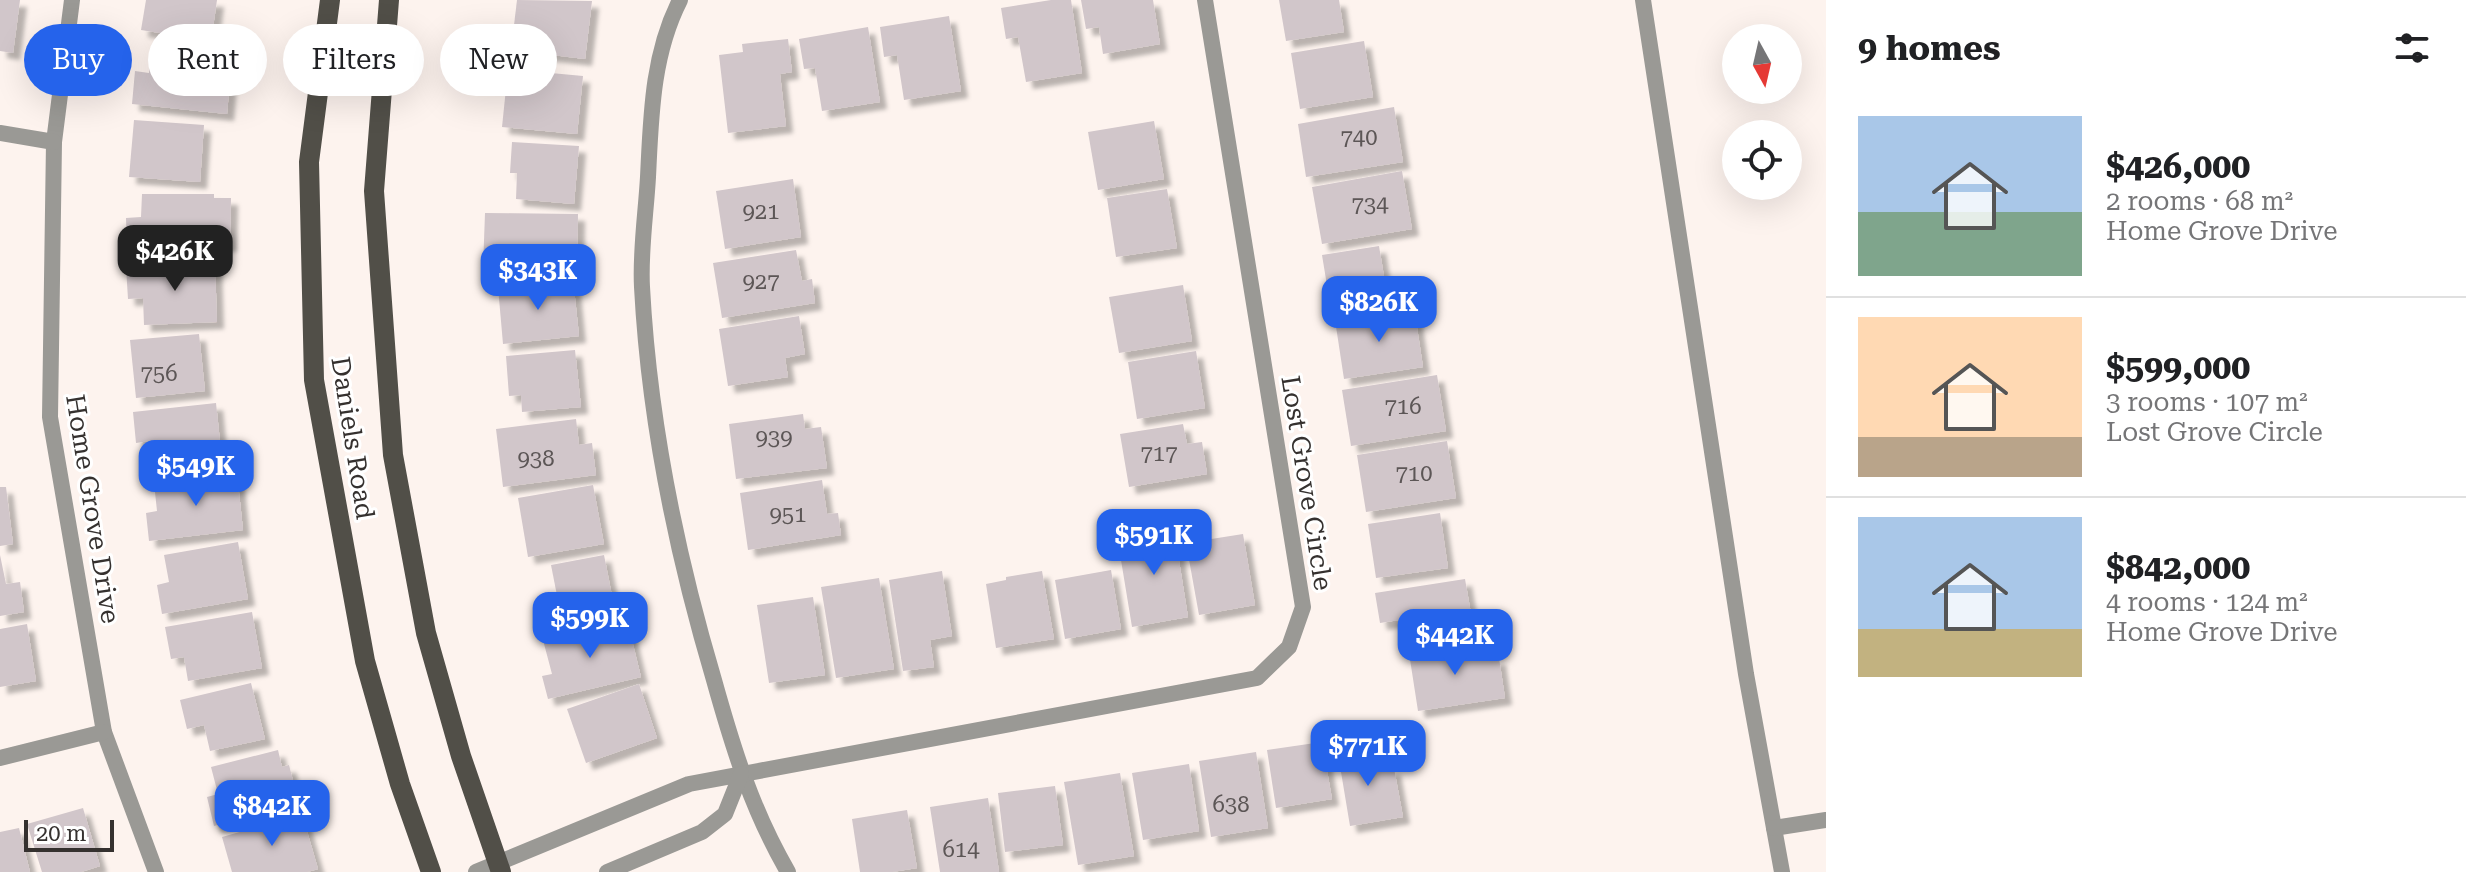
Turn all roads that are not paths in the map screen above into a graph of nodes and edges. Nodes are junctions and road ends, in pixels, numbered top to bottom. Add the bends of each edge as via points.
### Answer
1 (72, 0) edge
2 (330, 0) edge
3 (389, 0) edge
4 (680, 0) edge
5 (1205, 0) edge
6 (1643, 0) edge
7 (0, 133) edge
8 (54, 142) junction
9 (104, 732) junction
10 (0, 758) edge
11 (741, 774) junction
12 (1826, 820) edge
13 (1774, 828) junction
14 (500, 868) edge
15 (156, 872) edge
16 (431, 872) edge
17 (476, 872) edge
18 (607, 872) edge
19 (788, 872) edge
20 (1782, 872) edge

1 - 8 street, Home Grove Drive
2 - 16 main road, Daniels Road via 309,162 314,380 365,661
3 - 14 main road, Daniels Road via 374,191 393,455 426,633
4 - 11 street via 667,26 652,97 642,284 659,453 698,627
5 - 11 street, Lost Grove Circle via 1303,607 1289,647 1257,678
6 - 13 street
7 - 8 street
8 - 9 street, Home Grove Drive via 50,417
9 - 10 street
9 - 15 street, Home Grove Drive
11 - 14 street, Lost Grove Circle via 689,784
11 - 18 street via 725,814 702,832
11 - 19 street
12 - 13 street
13 - 20 street
14 - 17 street, Lost Grove Circle

